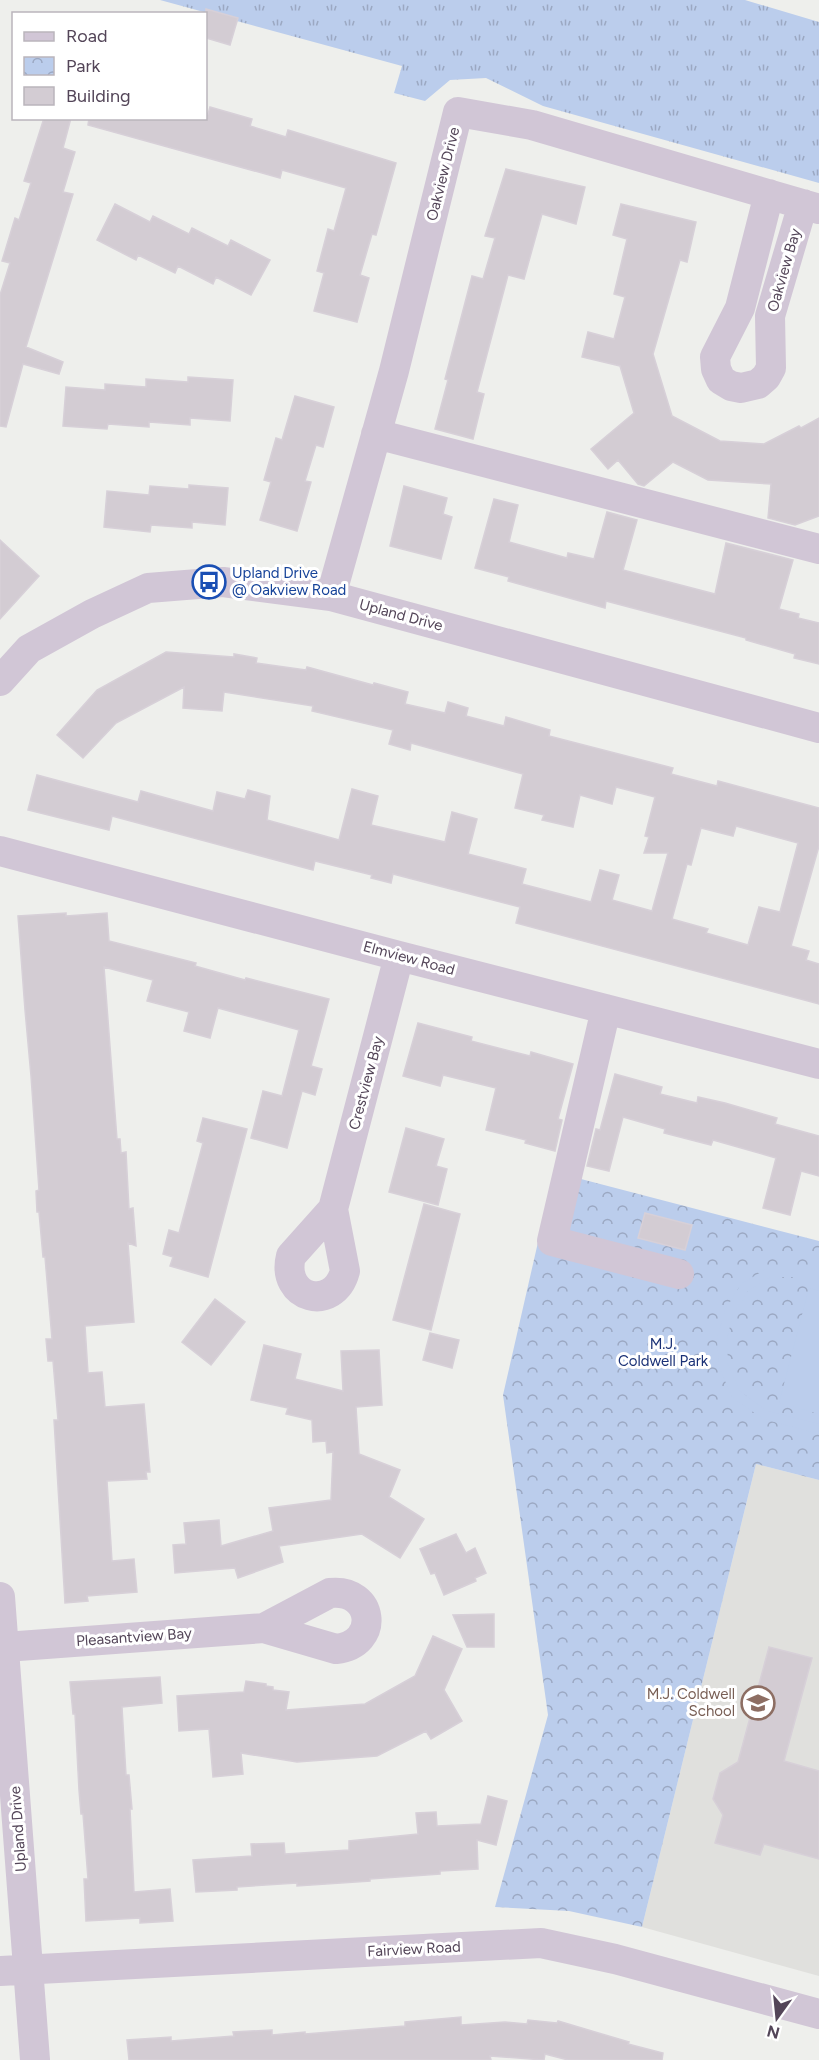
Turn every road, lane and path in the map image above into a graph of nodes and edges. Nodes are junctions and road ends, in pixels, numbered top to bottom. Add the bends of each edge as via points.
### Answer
1 (769, 194) junction
2 (811, 206) edge
3 (376, 434) junction
4 (819, 549) edge
5 (331, 596) junction
6 (0, 681) edge
7 (819, 728) edge
8 (0, 851) edge
9 (399, 956) junction
10 (606, 1009) junction
11 (819, 1064) edge
12 (333, 1209) dead end
13 (679, 1274) dead end
14 (0, 1598) edge
15 (264, 1628) dead end
16 (5, 1647) junction
17 (14, 1969) edge
18 (819, 2014) edge
19 (34, 2060) edge

1 - 2 street, Oakview Drive
1 - 2 street, Oakview Bay via 740,308 715,357 721,380 731,386 758,384 771,368 770,316
1 - 3 street, Oakview Drive via 532,125 458,112
3 - 4 street
3 - 5 street, Oakview Drive
5 - 6 street, Upland Drive via 223,582 148,588 29,649
5 - 7 street, Upland Drive
8 - 9 street, Elmview Road
9 - 10 street, Elmview Road
9 - 12 street, Crestview Bay
10 - 11 street, Elmview Road
10 - 13 street via 552,1241
14 - 16 street, Upland Drive
15 - 16 street, Pleasantview Bay
16 - 17 street, Upland Drive
17 - 18 street, Fairview Road via 541,1943
17 - 19 street, Upland Drive

